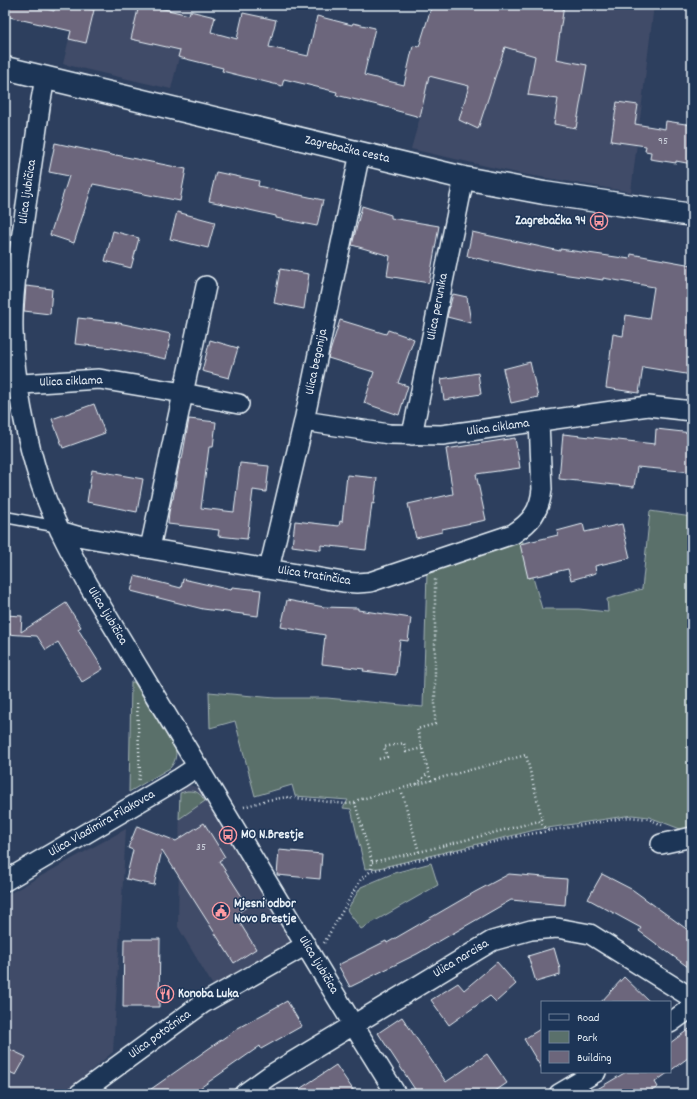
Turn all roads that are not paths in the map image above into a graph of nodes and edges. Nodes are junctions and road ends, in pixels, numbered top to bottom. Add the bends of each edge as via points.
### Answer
1 (5, 68) edge
2 (46, 78) junction
3 (360, 153) junction
4 (464, 178) junction
5 (692, 216) edge
6 (206, 286) dead end
7 (12, 384) edge
8 (183, 393) junction
9 (239, 404) dead end
10 (692, 411) edge
11 (304, 421) junction
12 (539, 422) junction
13 (412, 435) junction
14 (5, 517) edge
15 (60, 529) junction
16 (150, 548) junction
17 (269, 569) junction
18 (198, 766) junction
19 (692, 837) edge
20 (661, 844) dead end
21 (5, 880) edge
22 (308, 948) junction
23 (692, 998) edge
24 (692, 1007) edge
25 (671, 1022) edge
26 (354, 1026) junction
27 (594, 1073) edge
28 (79, 1094) edge
29 (244, 1094) edge
30 (396, 1094) edge
31 (559, 1094) edge

1 - 2 main road, Zagrebačka cesta
2 - 3 main road, Zagrebačka cesta
2 - 7 street, Ulica ljubičica via 14,293
3 - 4 main road, Zagrebačka cesta
3 - 11 street, Ulica begonija
4 - 5 main road, Zagrebačka cesta via 539,193
4 - 13 street, Ulica perunika
6 - 8 street
7 - 8 street, Ulica ciklama via 99,379
7 - 15 street, Ulica ljubičica via 41,485
8 - 9 street, Ulica ciklama
8 - 16 street
10 - 12 street, Ulica ciklama via 648,406
11 - 13 street, Ulica ciklama
11 - 17 street, Ulica begonija
12 - 13 street, Ulica ciklama via 442,435
12 - 17 street, Ulica tratinčica via 541,498 533,518 513,534 370,582 357,583
14 - 15 lane
15 - 16 street, Ulica tratinčica via 77,536
15 - 18 street, Ulica ljubičica via 111,623
16 - 17 street, Ulica tratinčica
18 - 21 street, Ulica Vladimira Filakovca
18 - 22 street, Ulica ljubičica
19 - 20 street
22 - 26 street, Ulica ljubičica
22 - 28 street, Ulica potočnica via 202,1004
23 - 26 street, Ulica narcisa via 590,934 557,928 531,930 492,941
24 - 25 street
26 - 29 street, Ulica narcisa via 269,1076
26 - 30 street, Ulica ljubičica
27 - 31 street

